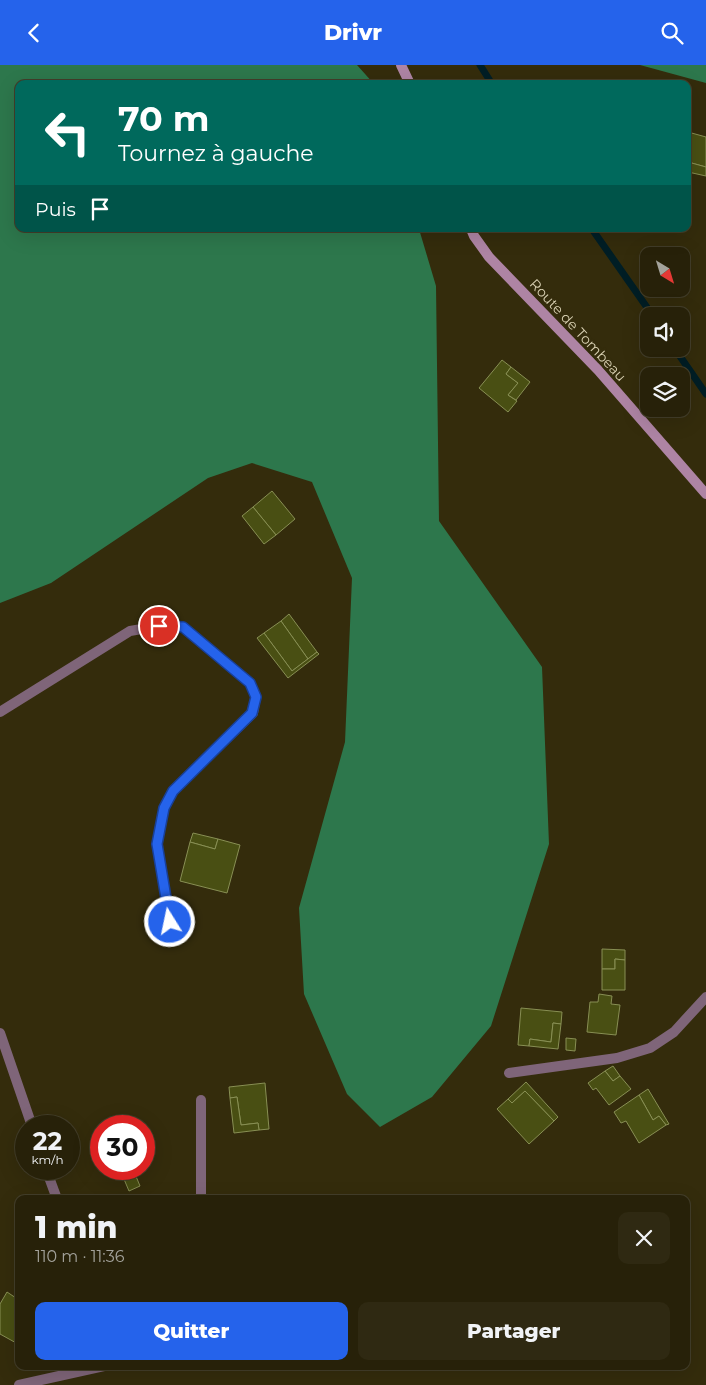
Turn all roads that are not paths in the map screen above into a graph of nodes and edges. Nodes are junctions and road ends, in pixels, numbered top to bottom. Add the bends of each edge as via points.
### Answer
1 (401, 65) edge
2 (408, 80) edge
3 (472, 232) edge
4 (706, 494) edge
5 (0, 712) edge
6 (170, 922) dead end
7 (706, 997) edge
8 (0, 1033) edge
9 (509, 1073) dead end
10 (201, 1100) dead end
11 (28, 1115) edge
12 (50, 1180) edge
13 (56, 1195) edge
14 (201, 1195) edge
15 (86, 1370) edge
16 (19, 1385) edge

1 - 2 main road
3 - 4 main road, Route de Tombeau via 489,257 598,370
5 - 6 street via 130,631 159,626 183,627 250,683 256,697 252,713 173,791 164,808 157,844
7 - 9 street via 674,1032 650,1048 616,1058
8 - 11 street
10 - 14 street
12 - 13 street
15 - 16 street

